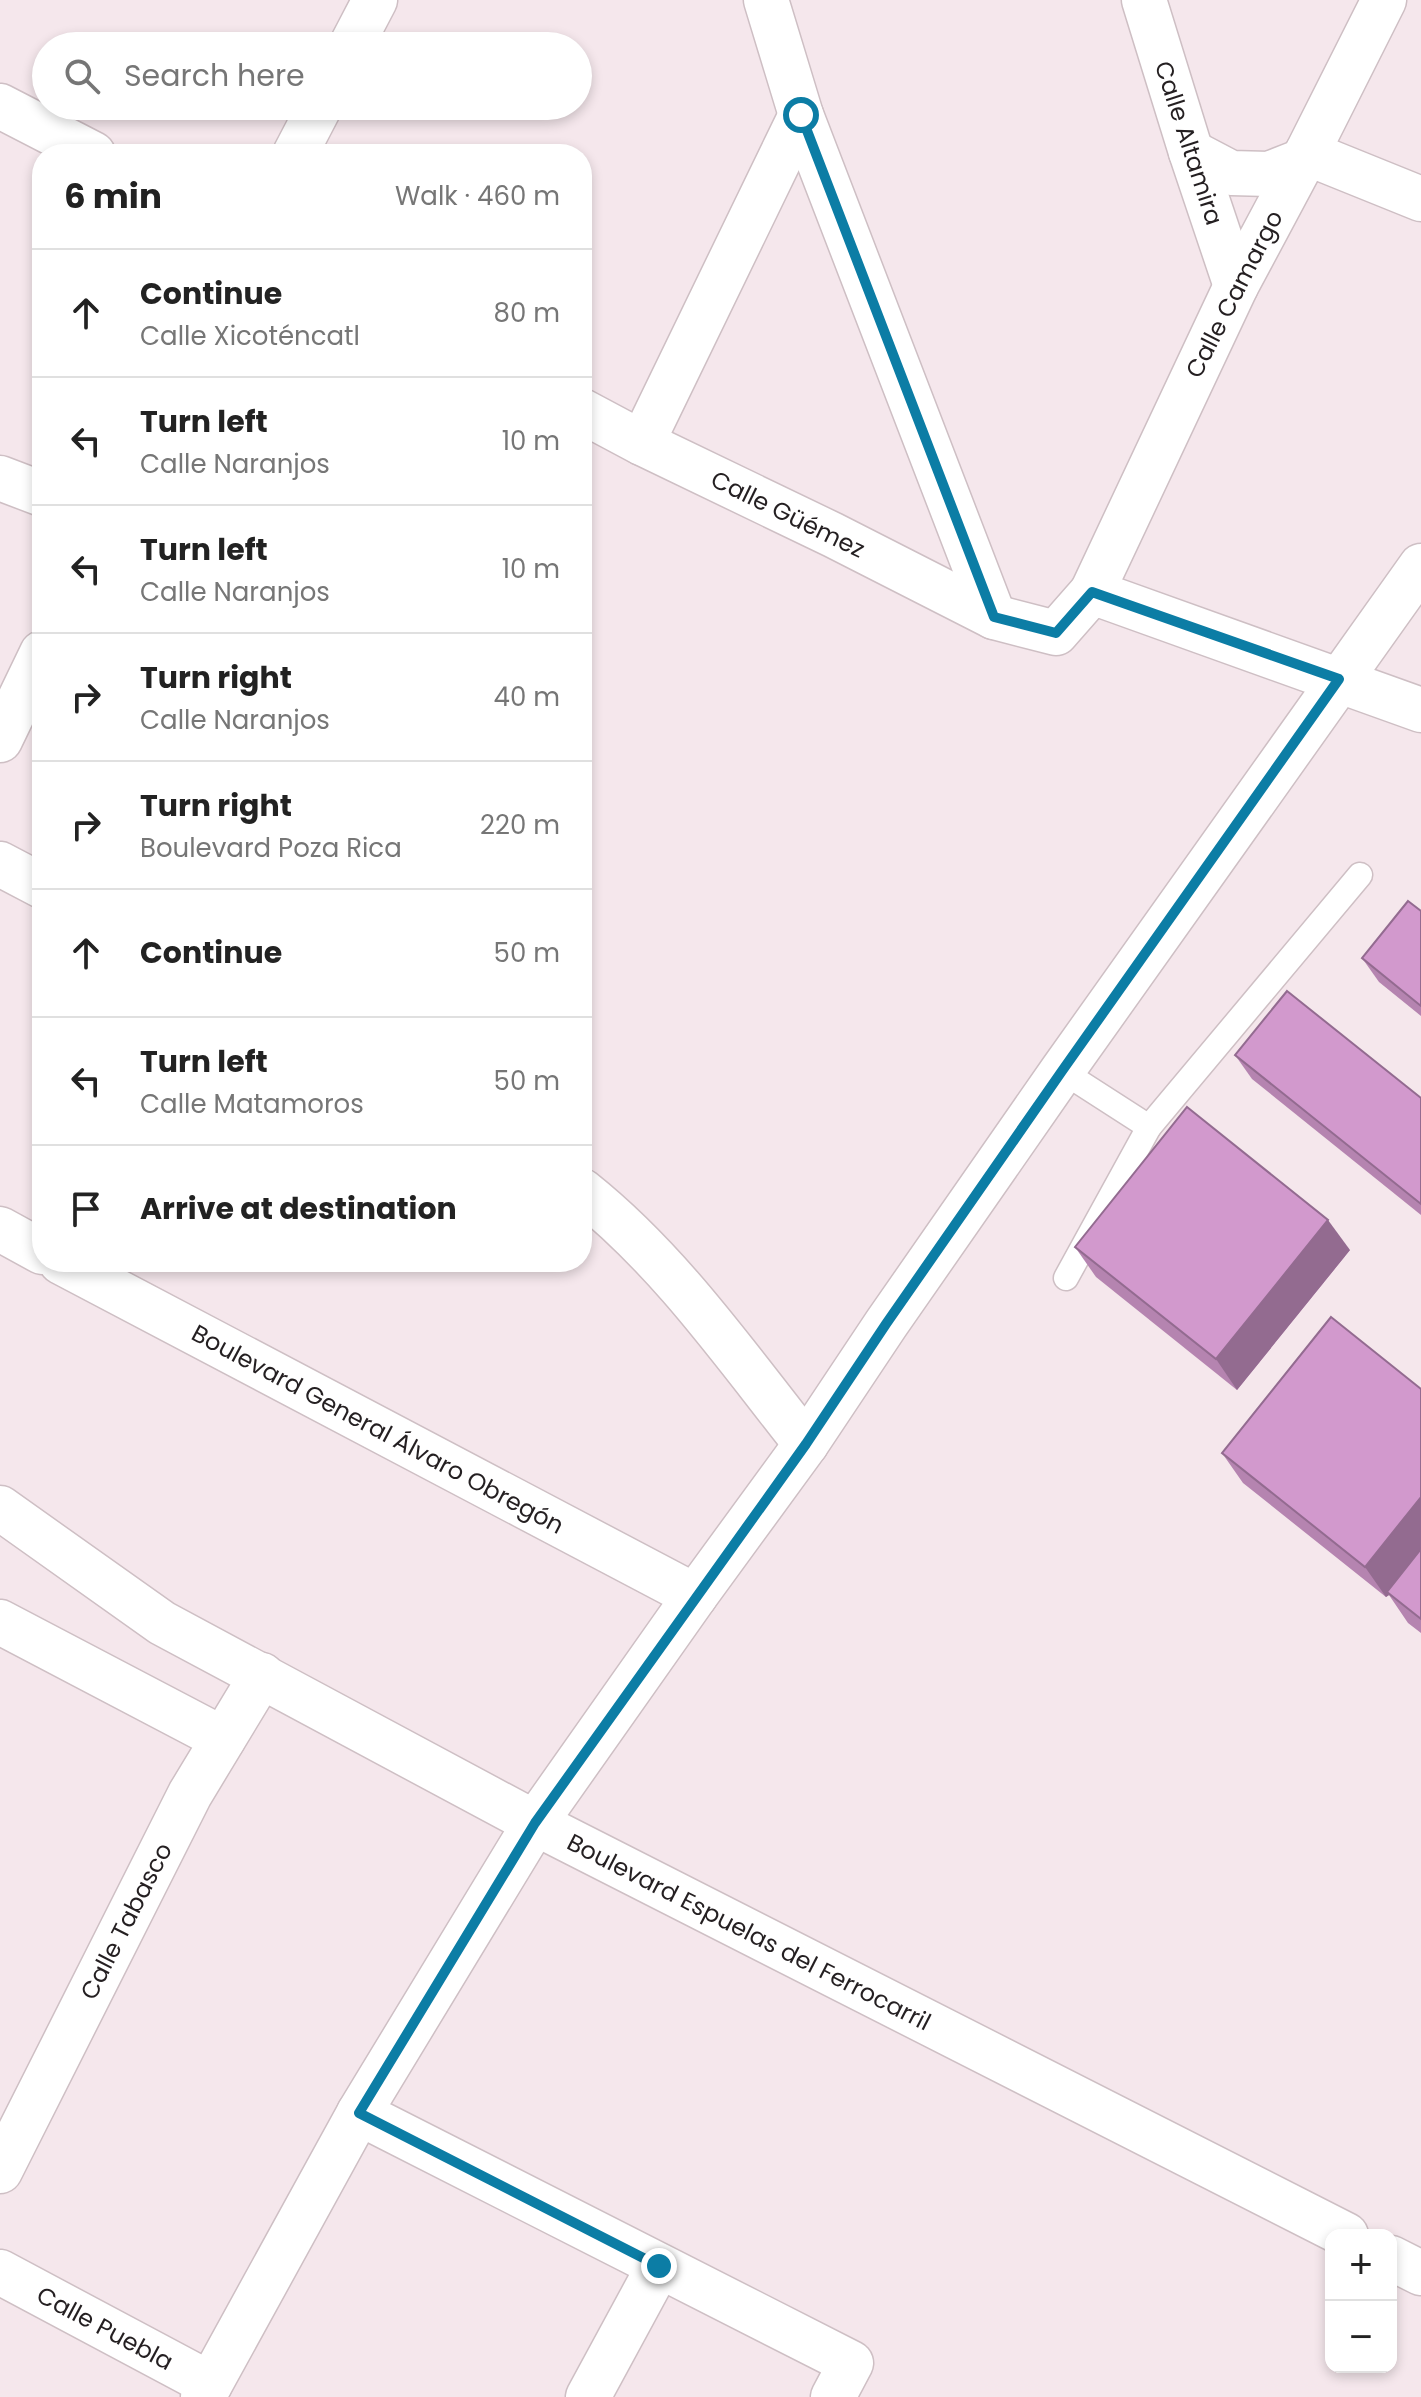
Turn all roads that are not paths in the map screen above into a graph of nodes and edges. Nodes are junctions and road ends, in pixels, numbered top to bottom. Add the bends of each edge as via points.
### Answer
1 (375, 0) edge
2 (766, 0) edge
3 (1144, 0) edge
4 (1384, 0) edge
5 (358, 32) edge
6 (0, 106) edge
7 (801, 115) junction
8 (313, 120) edge
9 (74, 144) edge
10 (300, 144) edge
11 (1191, 152) junction
12 (1305, 157) junction
13 (1421, 199) edge
14 (1236, 286) junction
15 (592, 416) edge
16 (642, 443) junction
17 (0, 478) edge
18 (32, 490) edge
19 (1421, 566) edge
20 (1092, 592) junction
21 (994, 617) junction
22 (32, 674) edge
23 (1339, 679) junction
24 (1421, 710) edge
25 (0, 740) edge
26 (0, 864) edge
27 (1360, 875) dead end
28 (32, 881) edge
29 (1062, 1071) junction
30 (1149, 1127) junction
31 (592, 1199) edge
32 (0, 1229) edge
33 (32, 1247) edge
34 (80, 1272) edge
35 (1066, 1278) dead end
36 (806, 1444) junction
37 (0, 1508) edge
38 (695, 1596) junction
39 (0, 1622) edge
40 (262, 1675) junction
41 (223, 1739) junction
42 (535, 1823) junction
43 (359, 2113) junction
44 (0, 2171) edge
45 (1334, 2229) edge
46 (1397, 2261) edge
47 (659, 2266) junction
48 (0, 2272) edge
49 (1421, 2273) edge
50 (207, 2390) edge
51 (588, 2397) edge
52 (833, 2397) edge

1 - 5 street
2 - 7 street
3 - 11 street, Calle Altamira
4 - 12 street, Calle Camargo
6 - 9 street
7 - 16 street
7 - 21 street
8 - 10 street
11 - 12 street via 1231,173 1269,174
11 - 14 street, Calle Altamira
12 - 13 street
12 - 14 street, Calle Camargo
14 - 20 street, Calle Camargo
15 - 16 street, Calle Güémez
16 - 21 street, Calle Güémez
17 - 18 street
19 - 23 street
20 - 21 street, Calle Camargo via 1056,633
20 - 23 street
22 - 25 street
23 - 24 street
23 - 29 street
26 - 28 street
27 - 30 lane
29 - 30 lane
29 - 36 street
30 - 35 lane
31 - 36 street via 619,1220 691,1299
32 - 33 street
34 - 38 street, Boulevard General Álvaro Obregón
36 - 38 street
37 - 40 street, Boulevard Espuelas del Ferrocarril via 162,1623
38 - 42 street
39 - 41 street
40 - 41 street, Calle Tabasco
40 - 42 street, Boulevard Espuelas del Ferrocarril
41 - 44 street, Calle Tabasco via 190,1794
42 - 43 street
42 - 45 street, Boulevard Espuelas del Ferrocarril
43 - 47 street
43 - 50 street
46 - 49 street
47 - 51 street
47 - 52 street via 851,2363
48 - 50 street, Calle Puebla

